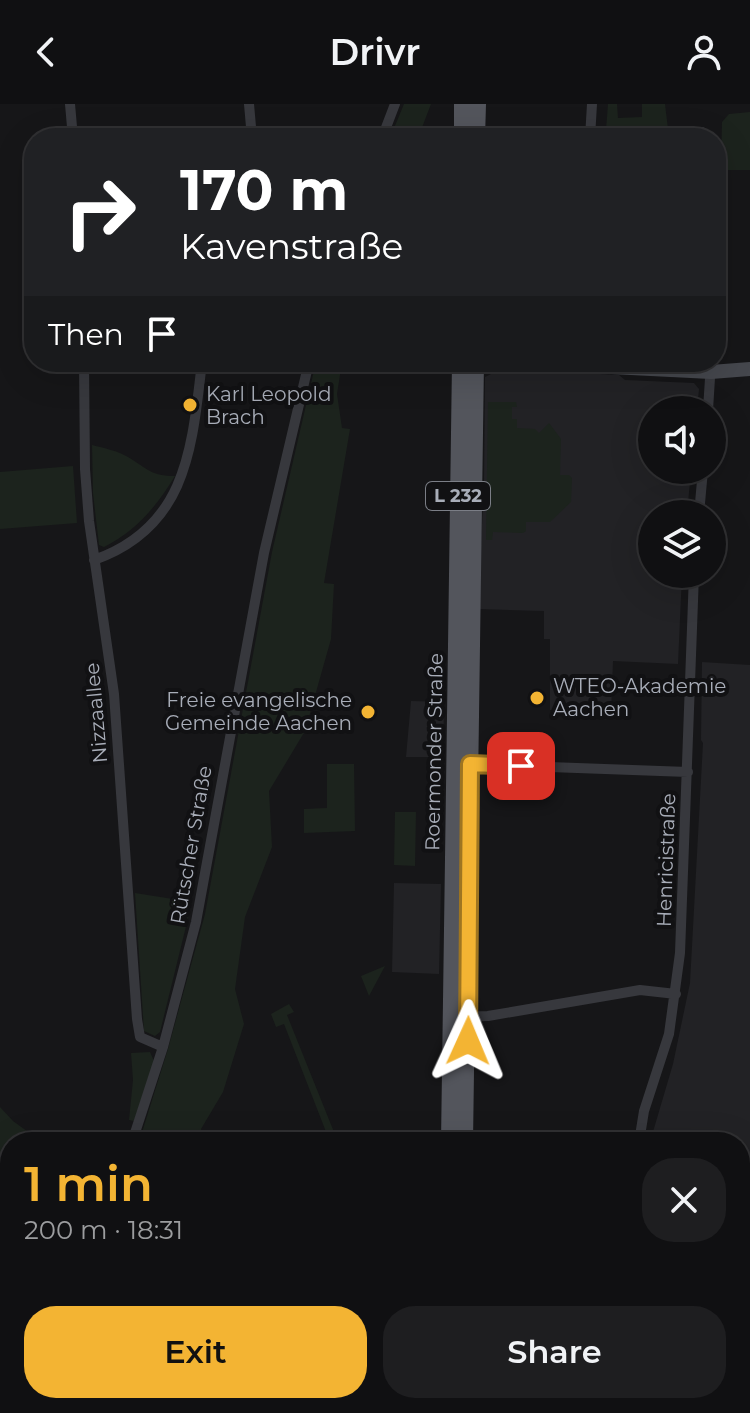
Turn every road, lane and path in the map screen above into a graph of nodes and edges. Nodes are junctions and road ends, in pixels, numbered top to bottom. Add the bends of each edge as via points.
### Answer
1 (70, 104) edge
2 (249, 104) edge
3 (395, 104) edge
4 (462, 104) edge
5 (478, 104) edge
6 (592, 104) edge
7 (72, 128) edge
8 (251, 128) edge
9 (386, 128) edge
10 (462, 128) edge
11 (477, 128) edge
12 (590, 128) edge
13 (726, 368) edge
14 (750, 369) edge
15 (84, 372) edge
16 (201, 372) edge
17 (307, 372) edge
18 (461, 372) edge
19 (476, 372) edge
20 (711, 372) edge
21 (709, 396) edge
22 (94, 560) junction
23 (694, 588) edge
24 (462, 764) junction
25 (688, 772) junction
26 (676, 994) junction
27 (451, 1017) junction
28 (468, 1018) junction
29 (163, 1047) junction
30 (135, 1132) edge
31 (449, 1132) edge
32 (465, 1132) edge
33 (641, 1132) edge

1 - 7 street
2 - 8 street
3 - 9 street
4 - 10 main road
5 - 11 main road
6 - 12 street
13 - 14 street
15 - 22 street, Nizzaallee via 85,469
16 - 22 street via 193,440 177,487 148,527
17 - 29 street, Rütscher Straße via 264,553 196,922
18 - 24 main road, Roermonder Straße / L 232
19 - 24 main road, Roermonder Straße / L 232
20 - 21 street
22 - 29 street, Nizzaallee via 114,694 137,1019 140,1037
23 - 25 street, Henricistraße
24 - 25 street
24 - 27 main road, Roermonder Straße / L 232
24 - 28 main road, Roermonder Straße / L 232
25 - 26 street, Henricistraße
26 - 28 street via 640,990
26 - 33 street, Henricistraße
27 - 28 street
27 - 31 main road, Roermonder Straße / L 232
28 - 32 main road, Roermonder Straße / L 232
29 - 30 street, Rütscher Straße

